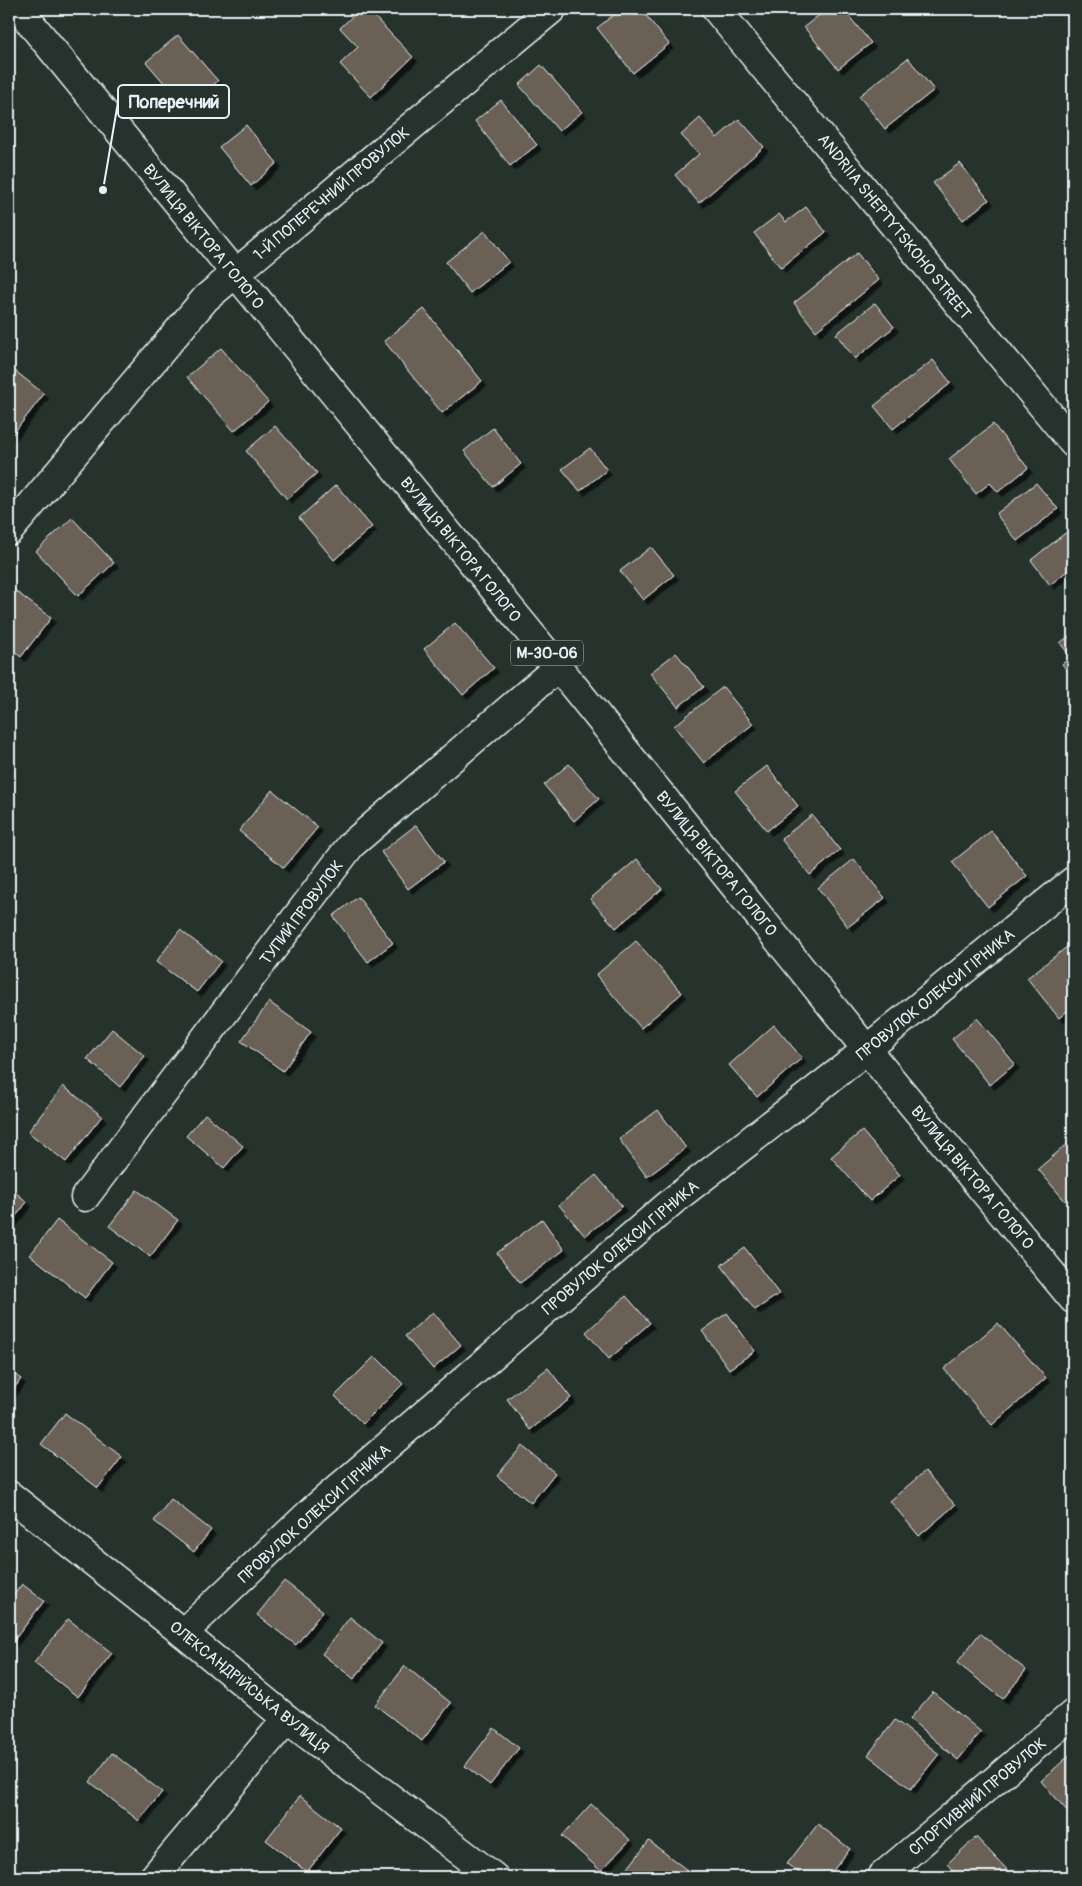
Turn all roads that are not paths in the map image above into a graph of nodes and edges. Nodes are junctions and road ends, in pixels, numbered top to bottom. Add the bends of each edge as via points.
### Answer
1 (19, 9) edge
2 (552, 9) edge
3 (716, 9) edge
4 (234, 273) junction
5 (1073, 444) edge
6 (9, 531) edge
7 (558, 667) junction
8 (1073, 881) edge
9 (868, 1050) junction
10 (85, 1197) dead end
11 (1073, 1299) edge
12 (9, 1495) edge
13 (183, 1633) junction
14 (1073, 1714) edge
15 (288, 1719) junction
16 (154, 1877) edge
17 (494, 1877) edge
18 (882, 1877) edge

1 - 4 street, ВУЛИЦЯ ВІКТОРА ГОЛОГО / М-30-06
2 - 4 street, 1-Й ПОПЕРЕЧНИЙ ПРОВУЛОК
3 - 5 street, ANDRIIA SHEPTYTSKOHO STREET
4 - 6 street, 1-Й ПОПЕРЕЧНИЙ ПРОВУЛОК via 206,298
4 - 7 street, ВУЛИЦЯ ВІКТОРА ГОЛОГО / М-30-06
7 - 9 street, ВУЛИЦЯ ВІКТОРА ГОЛОГО / М-30-06
7 - 10 street, ТУПИЙ ПРОВУЛОК via 351,846
8 - 9 street, ПРОВУЛОК ОЛЕКСИ ГІРНИКА
9 - 11 street, ВУЛИЦЯ ВІКТОРА ГОЛОГО / М-30-06
9 - 13 street, ПРОВУЛОК ОЛЕКСИ ГІРНИКА via 675,1198 314,1509
12 - 13 street, ОЛЕКСАНДРІЙСЬКА ВУЛИЦЯ
13 - 15 street, ОЛЕКСАНДРІЙСЬКА ВУЛИЦЯ
14 - 18 street, СПОРТИВНИЙ ПРОВУЛОК
15 - 16 street
15 - 17 street, ОЛЕКСАНДРІЙСЬКА ВУЛИЦЯ

